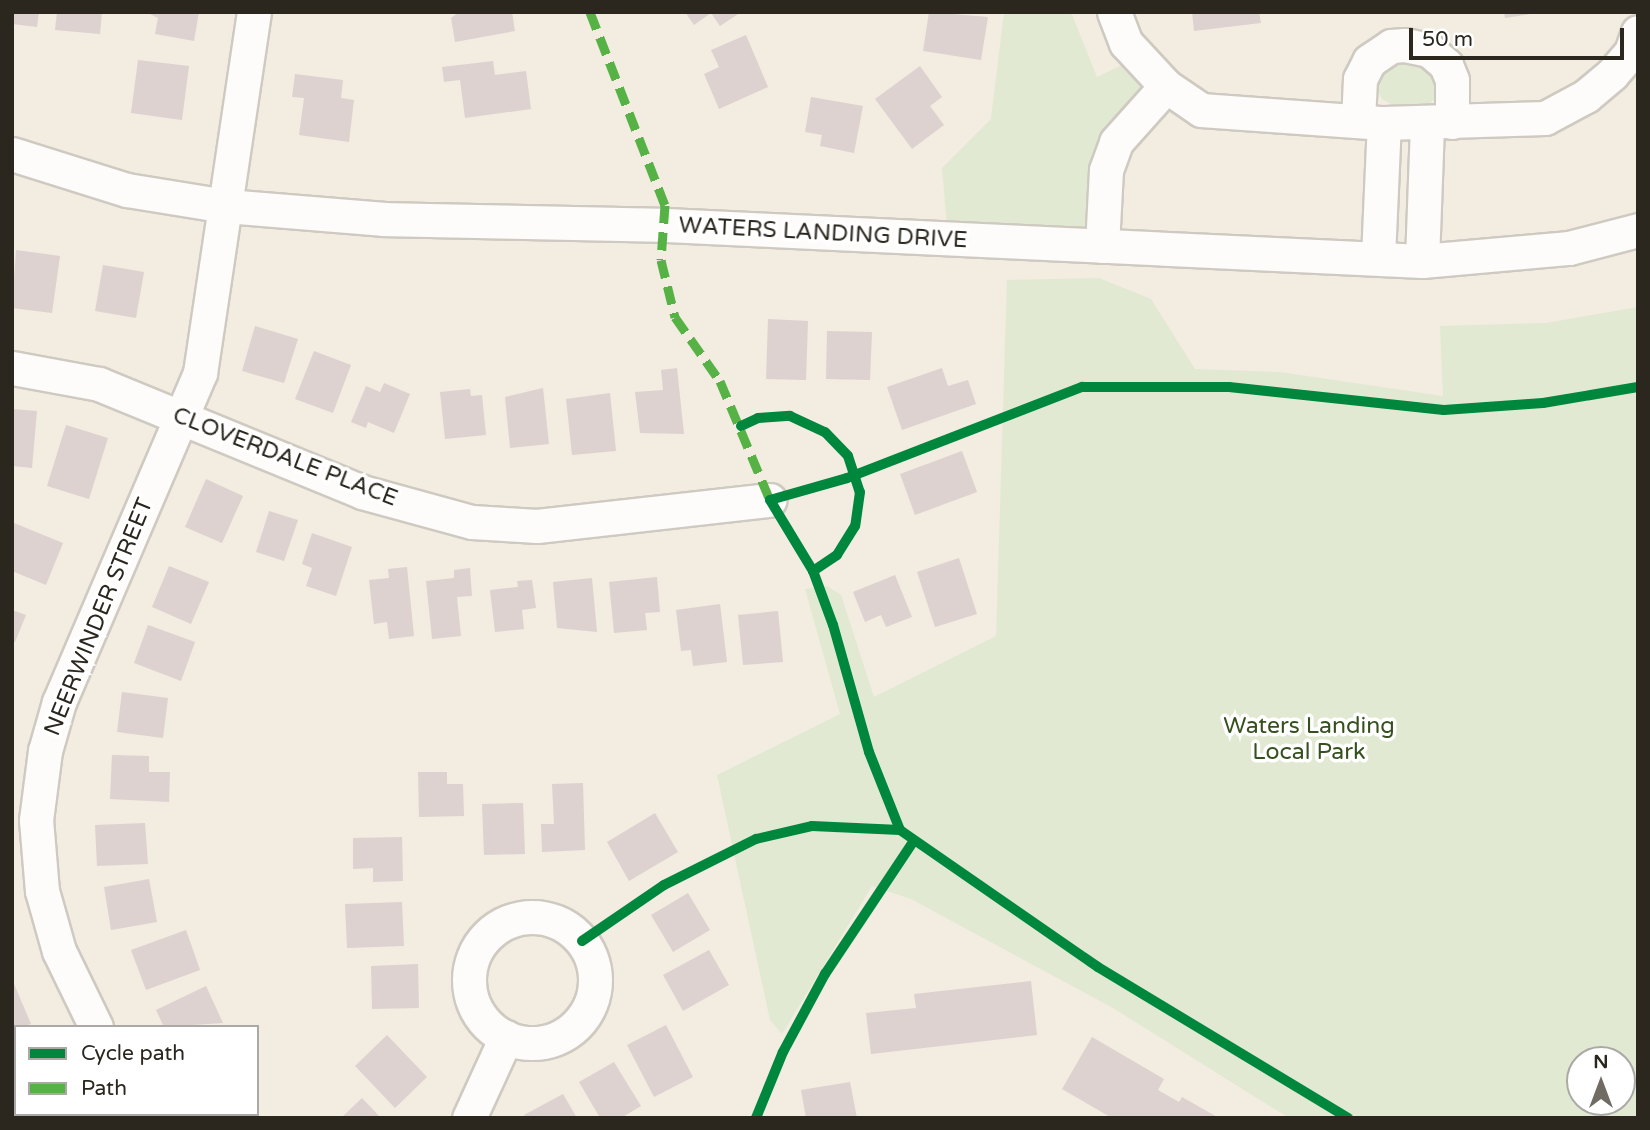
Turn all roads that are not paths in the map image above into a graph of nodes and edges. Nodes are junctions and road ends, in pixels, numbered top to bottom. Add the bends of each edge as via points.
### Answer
1 (254, 12) edge
2 (1114, 12) edge
3 (1638, 32) edge
4 (1167, 86) junction
5 (1371, 122) junction
6 (1440, 123) junction
7 (12, 154) edge
8 (226, 206) junction
9 (1638, 230) edge
10 (1102, 246) junction
11 (1378, 258) junction
12 (1422, 261) junction
13 (12, 368) edge
14 (183, 417) junction
15 (770, 500) dead end
16 (24, 820) edge
17 (95, 1025) edge
18 (506, 1037) dead end
19 (469, 1118) edge

1 - 8 street, NEERWINDER STREET
2 - 4 street via 1126,43
3 - 6 street via 1631,51 1612,74 1586,96 1545,118
4 - 5 street via 1201,110
4 - 10 street via 1116,142 1106,170
5 - 6 street
5 - 6 street via 1360,79 1369,61 1391,46 1405,45 1429,50 1446,65 1452,80
5 - 11 street
6 - 12 street
7 - 8 street, WATERS LANDING DRIVE via 127,190
8 - 10 street, WATERS LANDING DRIVE via 384,219 666,225
8 - 14 street, NEERWINDER STREET via 201,373
9 - 12 street, WATERS LANDING DRIVE via 1569,248
10 - 11 street, WATERS LANDING DRIVE
11 - 12 street, WATERS LANDING DRIVE
13 - 14 street, CLOVERDALE PLACE via 99,384
14 - 15 street, CLOVERDALE PLACE via 362,492 472,523 537,526
14 - 16 street, NEERWINDER STREET via 59,702
16 - 17 street, NEERWINDER STREET via 59,951
18 - 19 street

